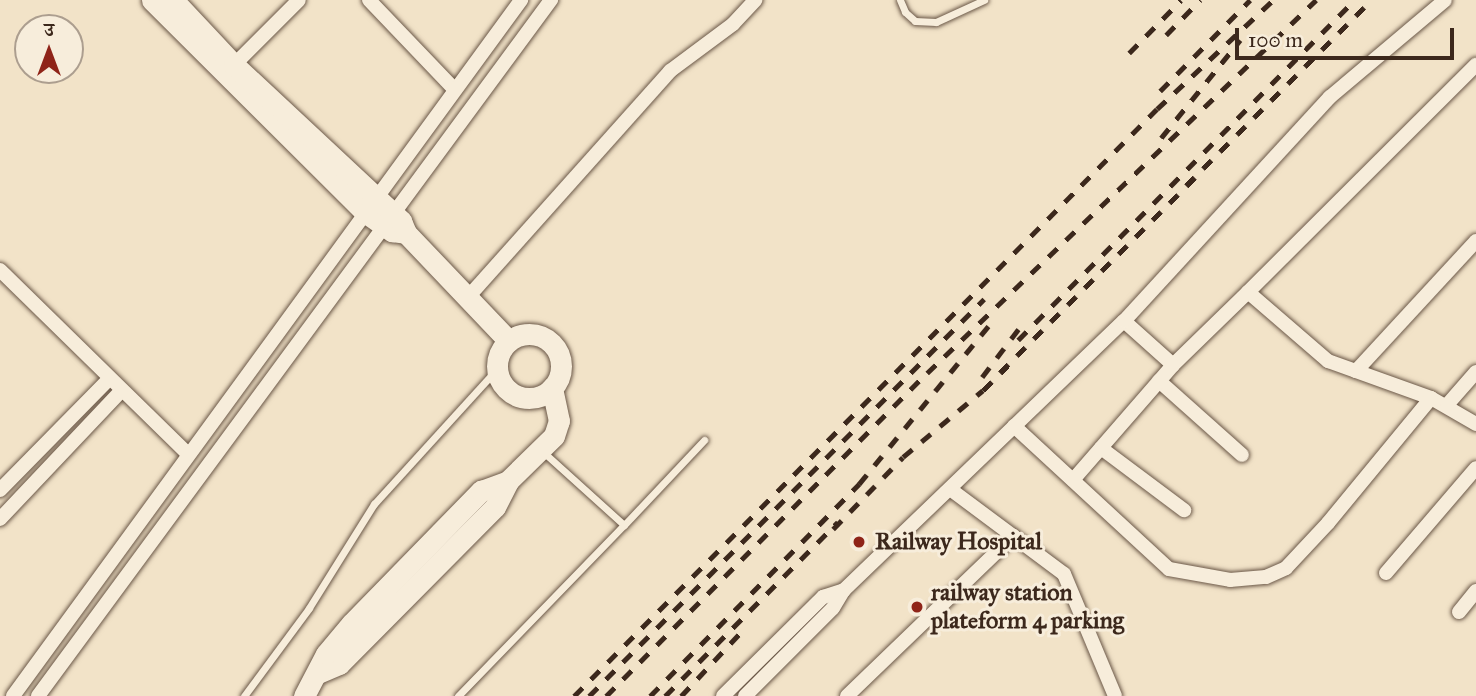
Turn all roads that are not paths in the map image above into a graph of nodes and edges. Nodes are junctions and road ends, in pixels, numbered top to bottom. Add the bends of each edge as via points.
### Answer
1 (152, 0) edge
2 (173, 0) edge
3 (299, 0) edge
4 (369, 0) edge
5 (521, 0) edge
6 (551, 0) edge
7 (755, 0) edge
8 (900, 0) edge
9 (984, 0) edge
10 (1445, 0) edge
11 (1476, 65) edge
12 (229, 70) junction
13 (454, 89) junction
14 (371, 206) junction
15 (388, 219) junction
16 (1476, 240) edge
17 (0, 270) edge
18 (1248, 292) junction
19 (469, 296) junction
20 (1124, 321) junction
21 (509, 341) junction
22 (1173, 365) junction
23 (497, 369) junction
24 (1356, 371) junction
25 (1476, 372) edge
26 (108, 380) junction
27 (1159, 381) junction
28 (552, 388) junction
29 (121, 391) junction
30 (1431, 398) junction
31 (1447, 405) junction
32 (1476, 424) edge
33 (1014, 426) junction
34 (704, 440) dead end
35 (1101, 448) junction
36 (541, 450) junction
37 (187, 453) junction
38 (1242, 455) dead end
39 (1476, 468) edge
40 (1073, 480) junction
41 (950, 489) junction
42 (0, 490) edge
43 (1184, 510) dead end
44 (0, 519) edge
45 (624, 525) junction
46 (1013, 536) junction
47 (1386, 573) dead end
48 (844, 590) junction
49 (1476, 591) edge
50 (1459, 612) dead end
51 (13, 696) edge
52 (37, 696) edge
53 (244, 696) edge
54 (304, 696) edge
55 (458, 696) edge
56 (723, 696) edge
57 (745, 696) edge
58 (847, 696) edge
59 (1115, 696) edge

1 - 12 street
2 - 12 street
3 - 12 street
4 - 13 street
5 - 13 street
6 - 15 street
7 - 19 street via 733,23 670,71
8 - 9 lane via 915,21 936,22
10 - 20 street via 1329,97
11 - 18 street
12 - 14 street
13 - 14 street
14 - 15 street
14 - 37 street
15 - 19 street
15 - 52 street
16 - 24 street
17 - 26 street
18 - 22 street
18 - 24 street via 1328,361
19 - 21 street
20 - 22 street
20 - 33 street
21 - 23 street
21 - 28 street via 529,334 549,341 561,359
22 - 27 street
23 - 28 street via 506,388 524,398
23 - 53 lane via 374,504 309,608
24 - 30 street
25 - 31 street
26 - 29 street
26 - 42 street
27 - 35 street
27 - 38 street
28 - 36 street via 559,421 554,436
29 - 37 street
29 - 44 street
30 - 31 street
30 - 40 street via 1328,523 1286,568 1266,577 1230,580 1169,569
31 - 32 street
33 - 40 street
33 - 41 street
34 - 45 lane
35 - 40 street
35 - 43 street
36 - 45 lane
36 - 54 street via 508,481 481,491 352,623 326,654
37 - 51 street
39 - 47 street
41 - 46 street
41 - 48 street
45 - 55 lane
46 - 58 street
46 - 59 street via 1064,574
48 - 56 street via 822,597
48 - 57 street via 833,608
49 - 50 street

